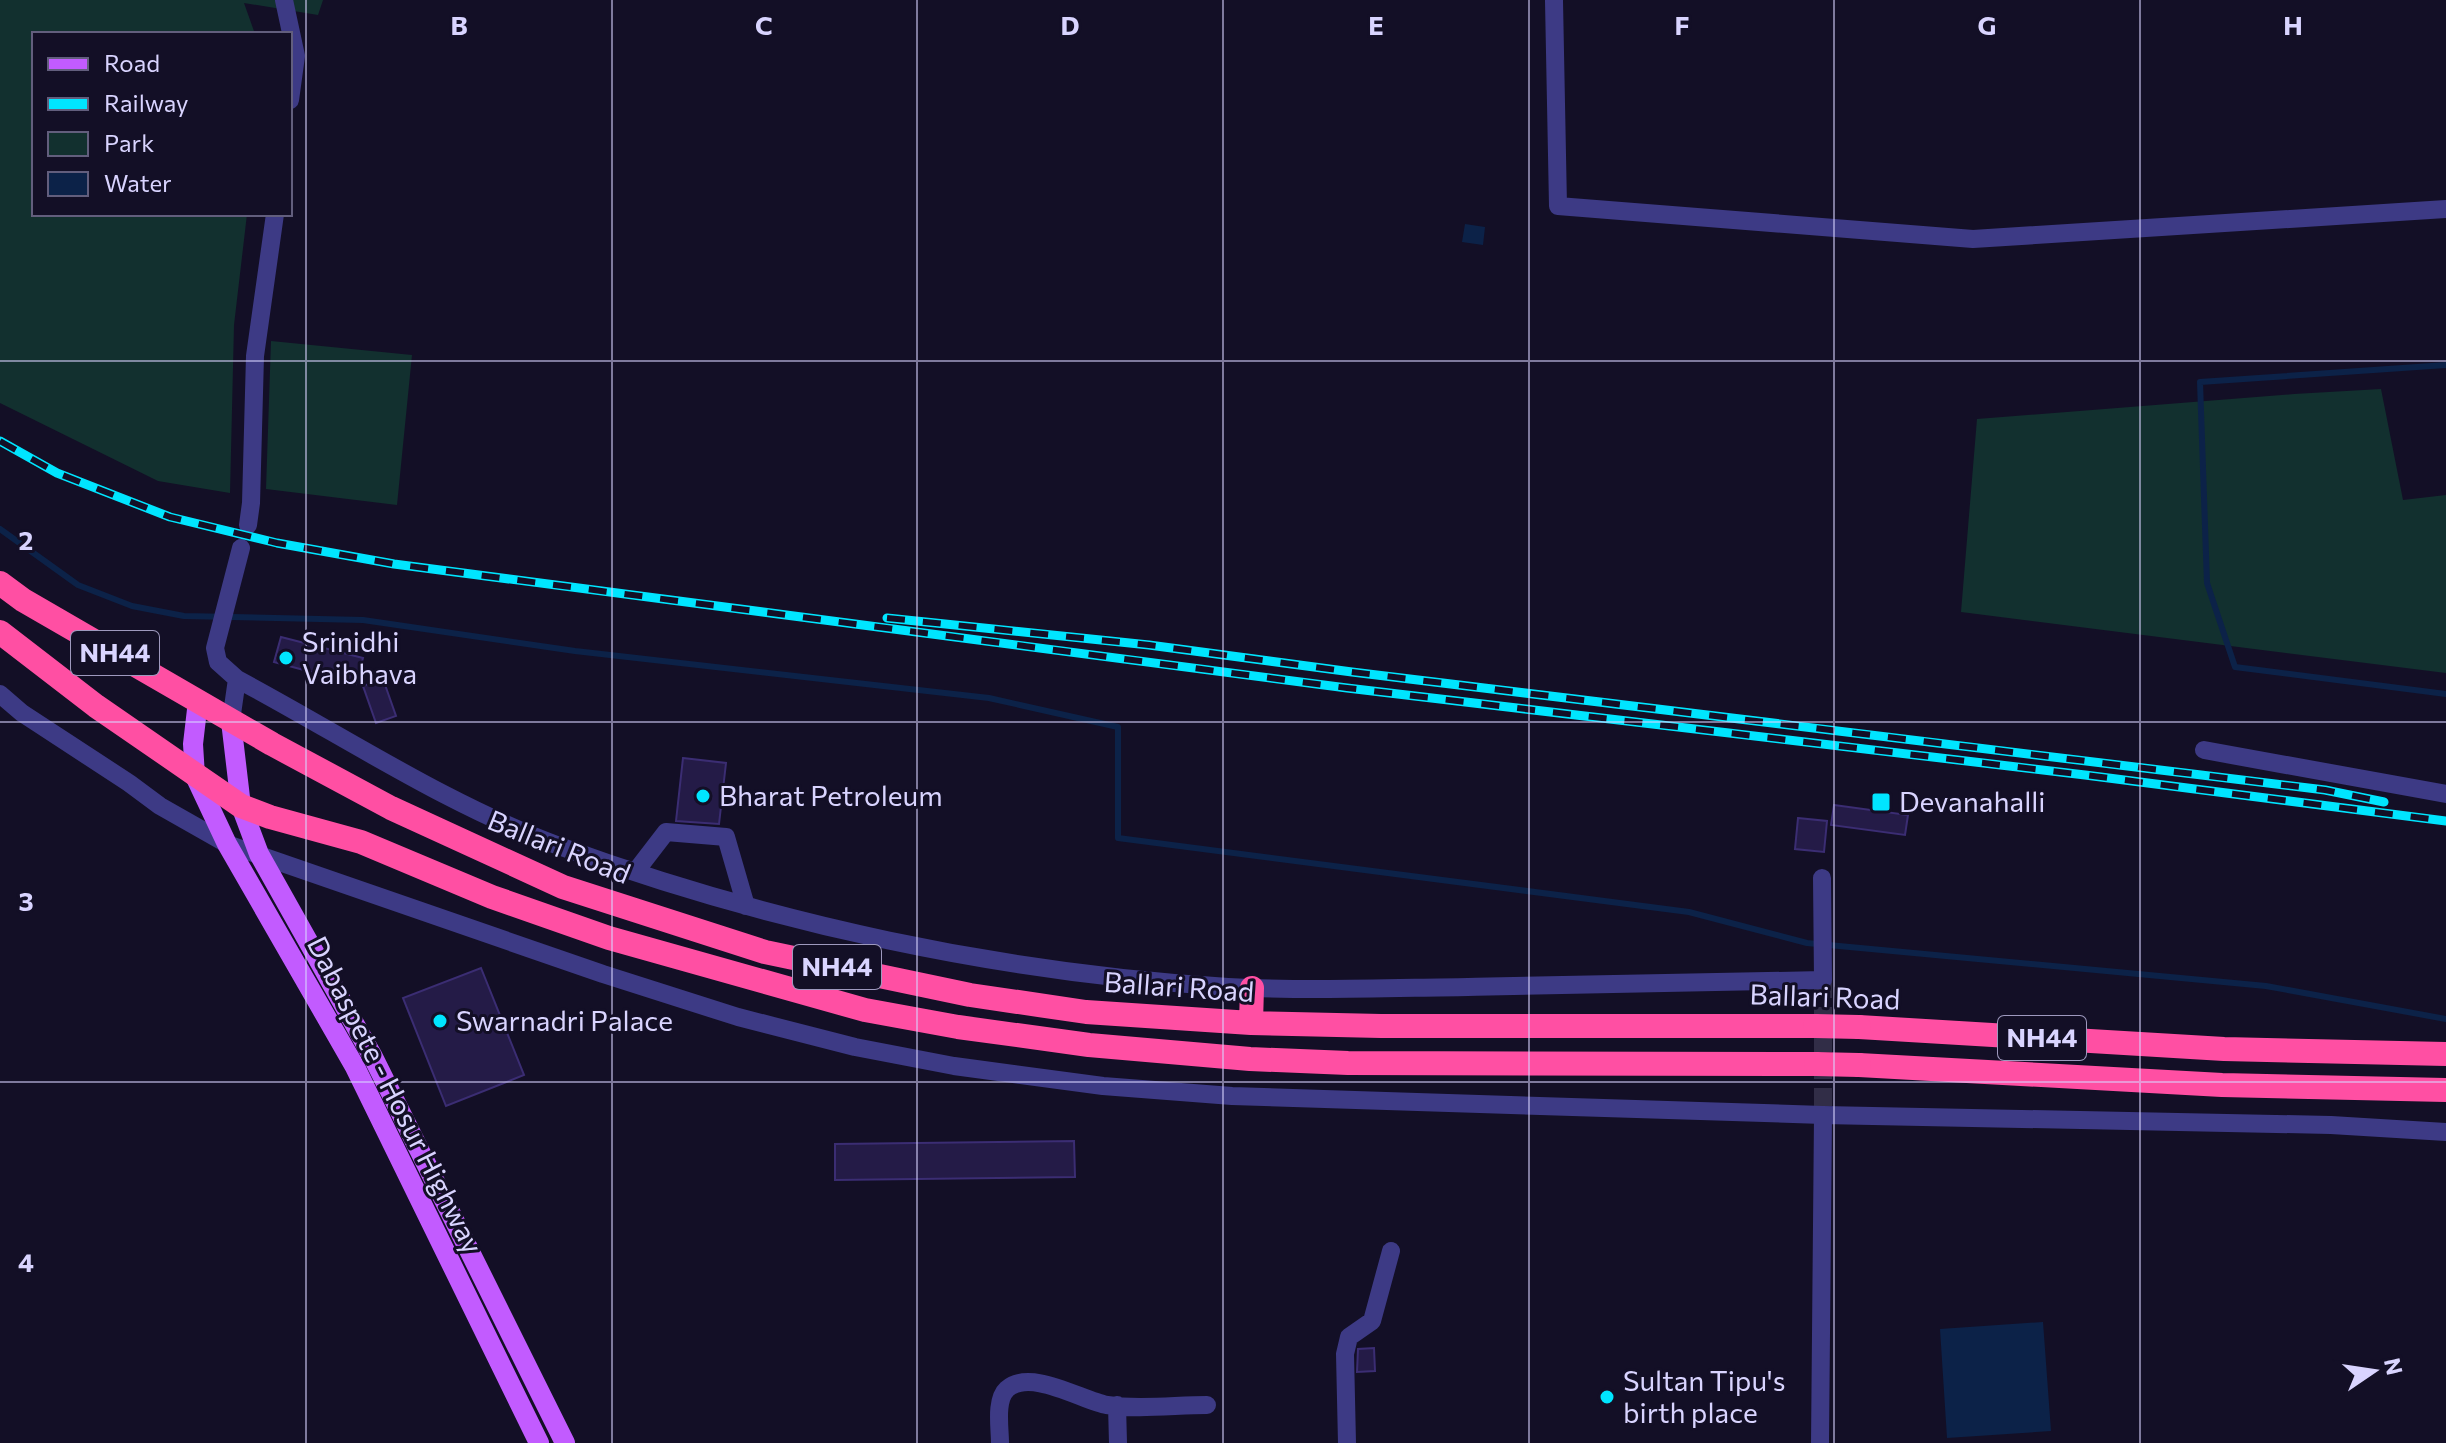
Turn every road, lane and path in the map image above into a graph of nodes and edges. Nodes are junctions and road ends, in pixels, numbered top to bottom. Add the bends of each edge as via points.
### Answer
1 (284, 0) edge
2 (1554, 1) edge
3 (291, 32) edge
4 (292, 37) edge
5 (292, 85) edge
6 (2446, 209) edge
7 (275, 216) edge
8 (248, 525) dead end
9 (241, 548) dead end
10 (0, 583) edge
11 (0, 632) edge
12 (237, 679) junction
13 (0, 694) edge
14 (198, 701) junction
15 (231, 721) junction
16 (2204, 750) dead end
17 (195, 776) junction
18 (2446, 794) edge
19 (241, 806) junction
20 (227, 844) junction
21 (259, 854) junction
22 (636, 871) junction
23 (1822, 878) dead end
24 (746, 906) junction
25 (1252, 988) junction
26 (1251, 1023) junction
27 (2446, 1054) edge
28 (2446, 1090) edge
29 (1823, 1115) junction
30 (2446, 1132) edge
31 (1391, 1251) dead end
32 (1117, 1405) junction
33 (1207, 1405) dead end
34 (539, 1443) edge
35 (565, 1443) edge
36 (1000, 1443) edge
37 (1118, 1443) edge
38 (1347, 1443) edge
39 (1820, 1443) edge

1 - 3 street
2 - 6 street via 1558,206 1973,239
4 - 5 street
7 - 8 street via 255,356
9 - 12 street via 215,648 218,662
10 - 14 highway, Ballari Road / NH44
11 - 17 highway, NH44
12 - 15 street
12 - 22 street via 434,791 556,845
13 - 20 street via 160,806
14 - 15 highway, Ballari Road / NH44
14 - 17 main road
15 - 19 main road, Dabaspete - Hosur Highway
15 - 26 highway, Ballari Road / NH44 via 391,808 563,887 765,952 1086,1012
16 - 18 street
17 - 19 highway, NH44
17 - 20 main road, Dabaspete - Hosur Highway
19 - 21 main road, Dabaspete - Hosur Highway
19 - 28 highway, NH44, bridge via 361,842 492,897 609,938 865,1010 1089,1045 1348,1063 1859,1065 2222,1085
20 - 21 street
20 - 34 main road, Dabaspete - Hosur Highway via 355,1067
21 - 29 street via 738,1017 954,1066 1232,1096
21 - 35 main road, Dabaspete - Hosur Highway via 373,1057
22 - 24 street
22 - 24 street via 666,832 726,837
23 - 25 street via 1823,980
24 - 25 street via 890,940 1057,970
25 - 26 highway
26 - 27 highway, Ballari Road / NH44, bridge via 1859,1027 2224,1049
29 - 30 street
29 - 39 street
31 - 38 street via 1372,1321 1349,1337 1345,1354
32 - 33 street
32 - 36 street via 1048,1385 1011,1386 1000,1401
32 - 37 street

